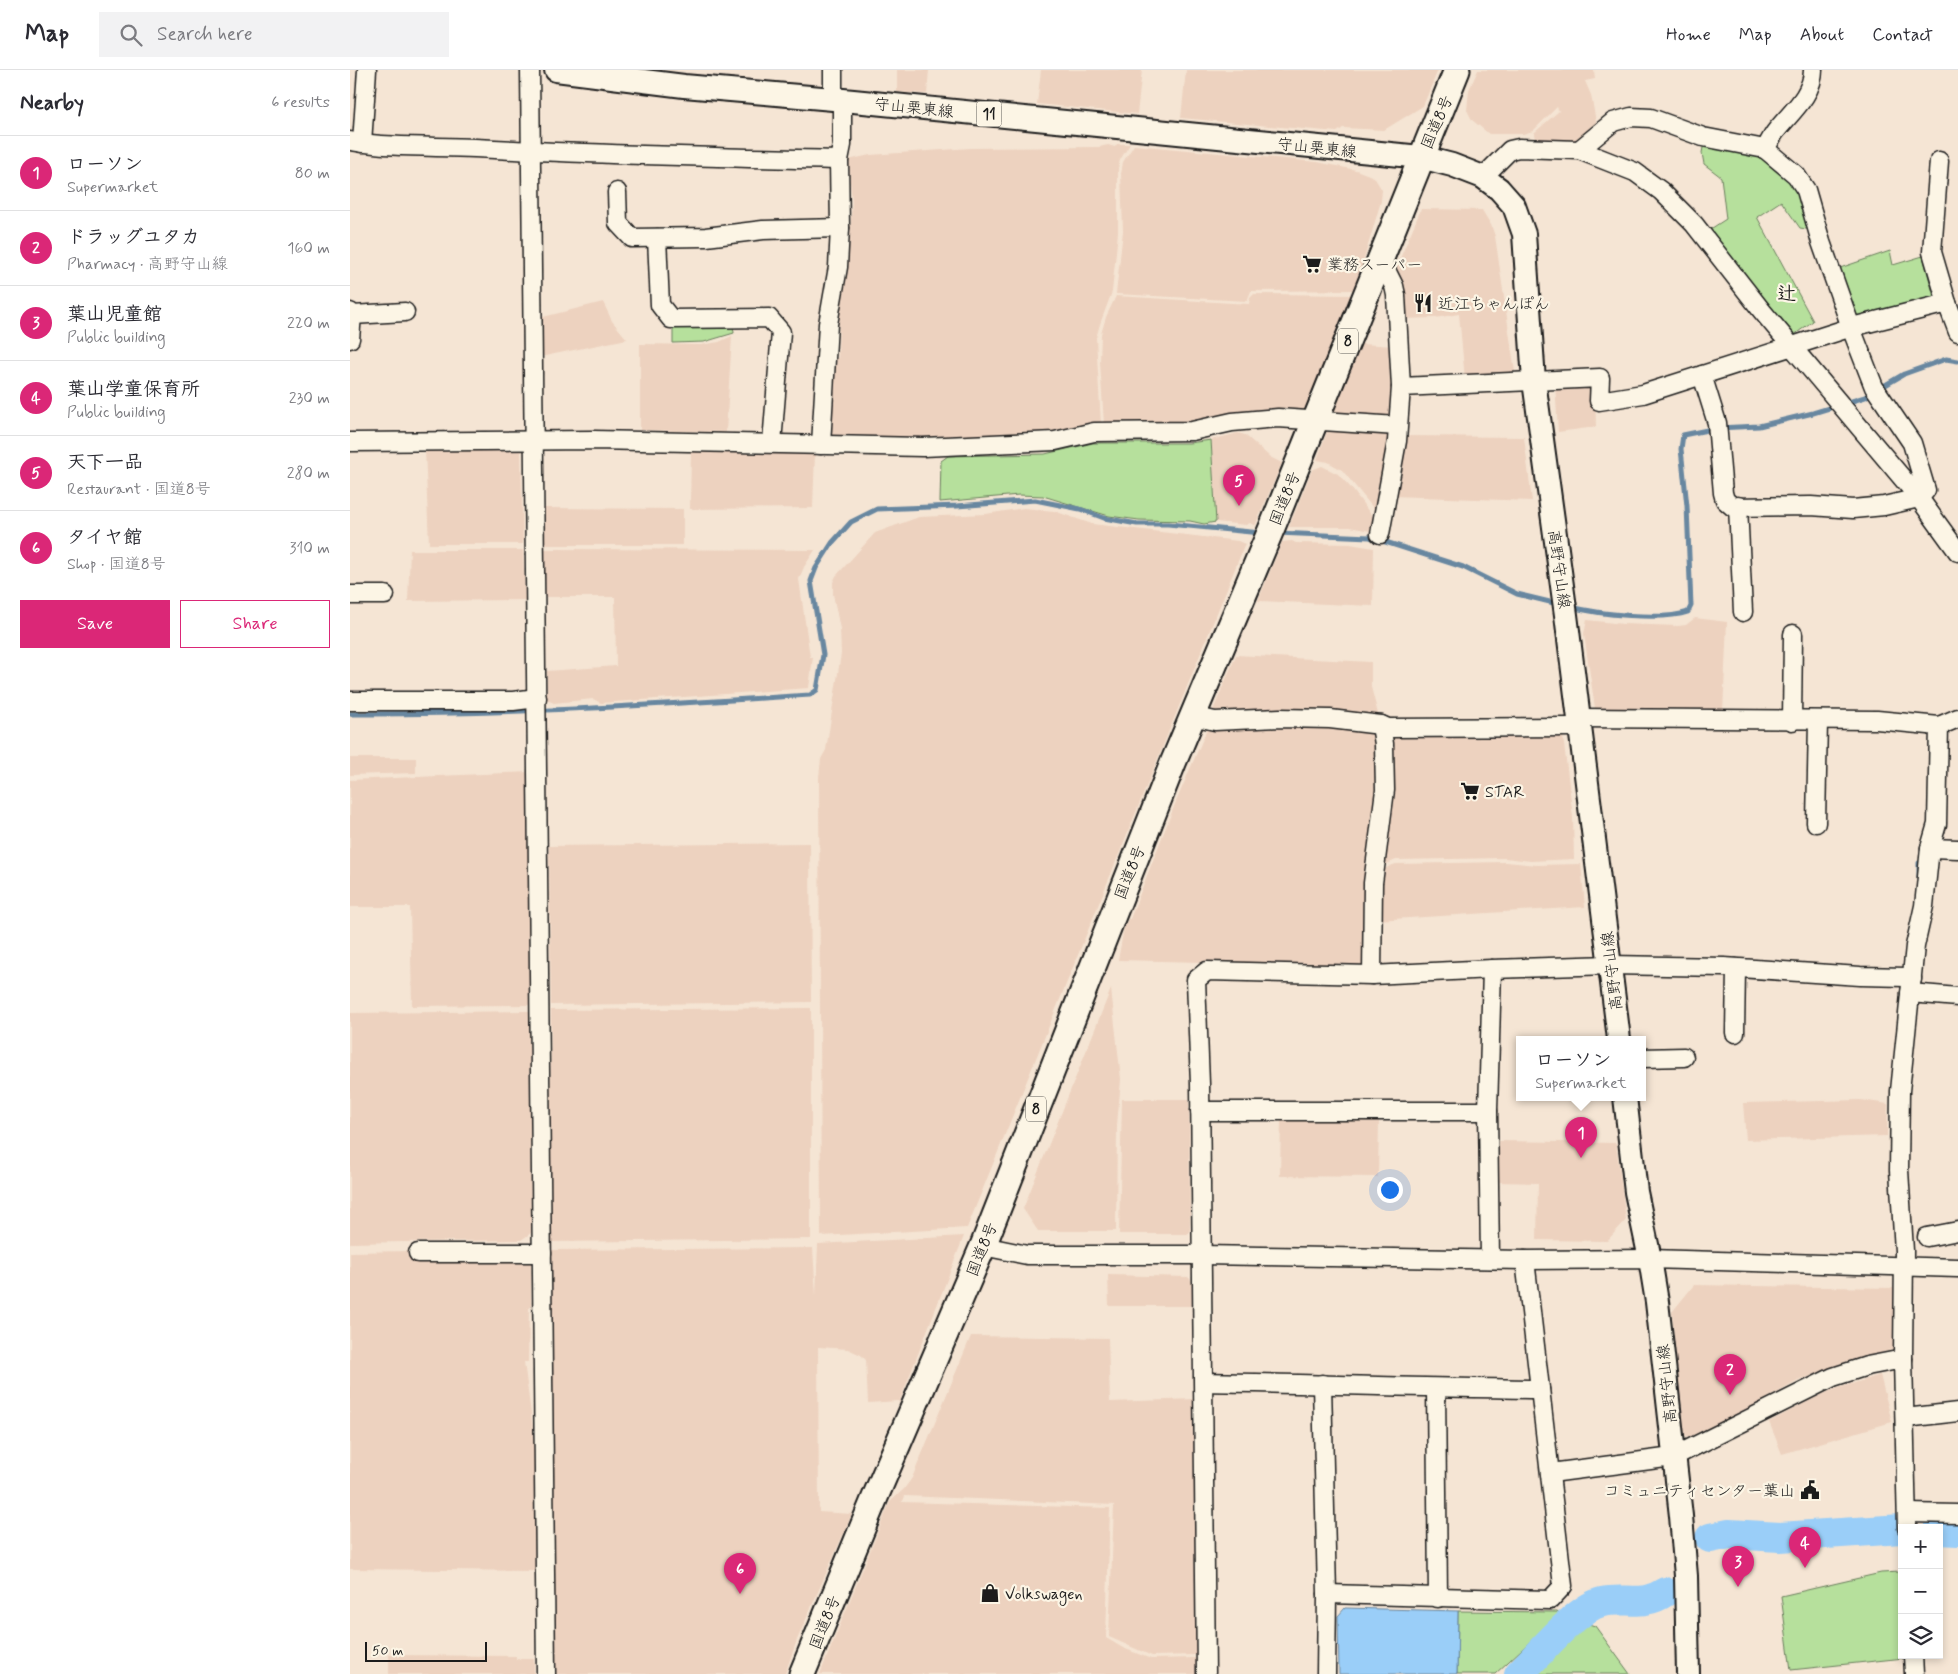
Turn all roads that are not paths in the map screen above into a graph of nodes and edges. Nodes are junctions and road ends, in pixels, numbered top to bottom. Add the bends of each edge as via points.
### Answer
1 (367, 70) edge
2 (530, 70) edge
3 (556, 70) edge
4 (833, 70) edge
5 (1457, 70) edge
6 (1813, 70) edge
7 (684, 78) edge
8 (837, 99) junction
9 (356, 142) edge
10 (1765, 149) junction
11 (1579, 150) junction
12 (531, 152) junction
13 (1421, 157) junction
14 (839, 160) junction
15 (1939, 161) dead end
16 (1483, 177) junction
17 (617, 192) dead end
18 (840, 228) junction
19 (657, 238) junction
20 (1381, 260) junction
21 (1947, 303) junction
22 (405, 312) dead end
23 (351, 313) edge
24 (1852, 327) junction
25 (1958, 332) edge
26 (350, 339) edge
27 (1793, 346) junction
28 (1702, 375) junction
29 (1534, 382) junction
30 (1401, 386) junction
31 (1316, 419) junction
32 (1397, 426) junction
33 (534, 440) junction
34 (350, 442) edge
35 (772, 443) junction
36 (821, 445) junction
37 (1920, 498) junction
38 (1738, 506) junction
39 (1380, 534) dead end
40 (1958, 552) edge
41 (350, 595) edge
42 (385, 595) dead end
43 (1743, 612) dead end
44 (1793, 634) dead end
45 (350, 701) edge
46 (537, 706) junction
47 (1192, 716) junction
48 (1958, 718) edge
49 (1792, 721) junction
50 (1818, 721) junction
51 (1580, 723) junction
52 (1381, 726) junction
53 (1938, 726) junction
54 (1816, 823) dead end
55 (1930, 848) junction
56 (1958, 848) edge
57 (1610, 965) junction
58 (1736, 968) junction
59 (1492, 969) junction
60 (1372, 975) junction
61 (1911, 986) junction
62 (1958, 997) edge
63 (1735, 1033) dead end
64 (1619, 1036) edge
65 (1684, 1057) dead end
66 (1646, 1058) edge
67 (1625, 1101) edge
68 (1200, 1111) junction
69 (1488, 1111) junction
70 (1958, 1231) edge
71 (1927, 1237) dead end
72 (983, 1246) junction
73 (418, 1253) dead end
74 (542, 1253) junction
75 (1201, 1255) junction
76 (1490, 1258) junction
77 (1650, 1259) junction
78 (1526, 1260) junction
79 (1903, 1267) junction
80 (1958, 1268) edge
81 (1903, 1359) junction
82 (1204, 1382) junction
83 (1322, 1384) junction
84 (1436, 1388) junction
85 (1540, 1389) junction
86 (1958, 1412) edge
87 (1905, 1418) junction
88 (1673, 1457) junction
89 (1551, 1472) junction
90 (1958, 1514) edge
91 (1908, 1521) edge
92 (1327, 1594) junction
93 (1438, 1598) junction
94 (1913, 1659) edge
95 (546, 1674) edge
96 (802, 1674) edge
97 (1206, 1674) edge
98 (1326, 1674) edge
99 (1688, 1674) edge
100 (1914, 1674) edge

1 - 9 street
2 - 12 street
3 - 7 main road, 守山栗東線 / 11
4 - 8 street
5 - 13 highway, 国道8号 / 8
6 - 10 street via 1810,87
7 - 8 main road, 守山栗東線 / 11
8 - 13 main road, 守山栗東線 / 11
8 - 14 street via 842,145
9 - 12 street via 374,146
10 - 11 street via 1703,137 1652,118 1631,117 1613,122
10 - 24 street via 1796,174 1806,190
11 - 16 street via 1510,150
11 - 27 street via 1635,172 1661,191 1694,224
12 - 14 street
12 - 33 street
13 - 16 main road, 高野守山線
13 - 20 highway, 国道8号 / 8
14 - 18 street
15 - 21 street via 1932,252
16 - 29 main road, 高野守山線 via 1514,206 1524,234
17 - 19 street via 618,223 632,238
18 - 19 street
18 - 36 street via 838,268 828,324
19 - 35 street via 660,305 671,318 770,318 781,332
20 - 30 street via 1396,295
20 - 31 highway, 国道8号 / 8
21 - 24 street
21 - 25 street
22 - 23 street
23 - 26 street
24 - 27 street
24 - 37 street via 1877,392 1912,444 1926,490
27 - 28 street
27 - 37 street
28 - 29 street via 1643,394 1599,401 1600,378
28 - 38 street via 1717,429 1725,500 1733,507
29 - 30 street
29 - 51 main road, 高野守山線
30 - 32 street
31 - 32 street
31 - 36 street via 1232,422 1192,431 1094,432 1055,441 1010,444 923,447
31 - 47 highway, 国道8号 / 8
32 - 39 street
33 - 34 street
33 - 35 street
33 - 46 street
35 - 36 street
37 - 38 street via 1853,509
37 - 40 street
38 - 43 street
41 - 42 street
44 - 49 street
45 - 46 street via 513,701
46 - 74 street
47 - 52 street via 1215,721 1330,719
47 - 72 highway, 国道8号 / 8
48 - 53 street
49 - 50 street
49 - 51 street
50 - 53 street via 1877,720
50 - 54 street
51 - 52 street
51 - 57 main road, 高野守山線
52 - 60 street via 1385,790 1373,882
53 - 55 street via 1937,824
55 - 56 street
55 - 61 street
57 - 58 street
57 - 59 street
57 - 64 main road, 高野守山線
58 - 61 street via 1906,977
58 - 63 street
59 - 60 street
59 - 69 street
60 - 68 street via 1207,970 1196,980
61 - 62 street
61 - 79 street via 1900,1091
65 - 66 street
67 - 77 main road, 高野守山線 via 1636,1192
68 - 69 street
68 - 75 street
69 - 76 street
70 - 71 street
72 - 75 street via 1027,1255
72 - 96 highway, 国道8号 / 8
73 - 74 street
74 - 95 street
75 - 76 street
75 - 82 street
76 - 78 street
77 - 78 street
77 - 79 street
77 - 88 main road, 高野守山線
78 - 85 street
79 - 80 street
79 - 81 street
81 - 87 street
81 - 88 street via 1833,1377
82 - 83 street
82 - 97 street
83 - 84 street
83 - 92 street
84 - 85 street
84 - 93 street
85 - 89 street
86 - 87 street
87 - 91 street
88 - 89 street
88 - 99 main road, 高野守山線 via 1686,1576
89 - 93 street via 1563,1586 1550,1600
90 - 91 street
92 - 93 street
92 - 98 street
94 - 100 street

